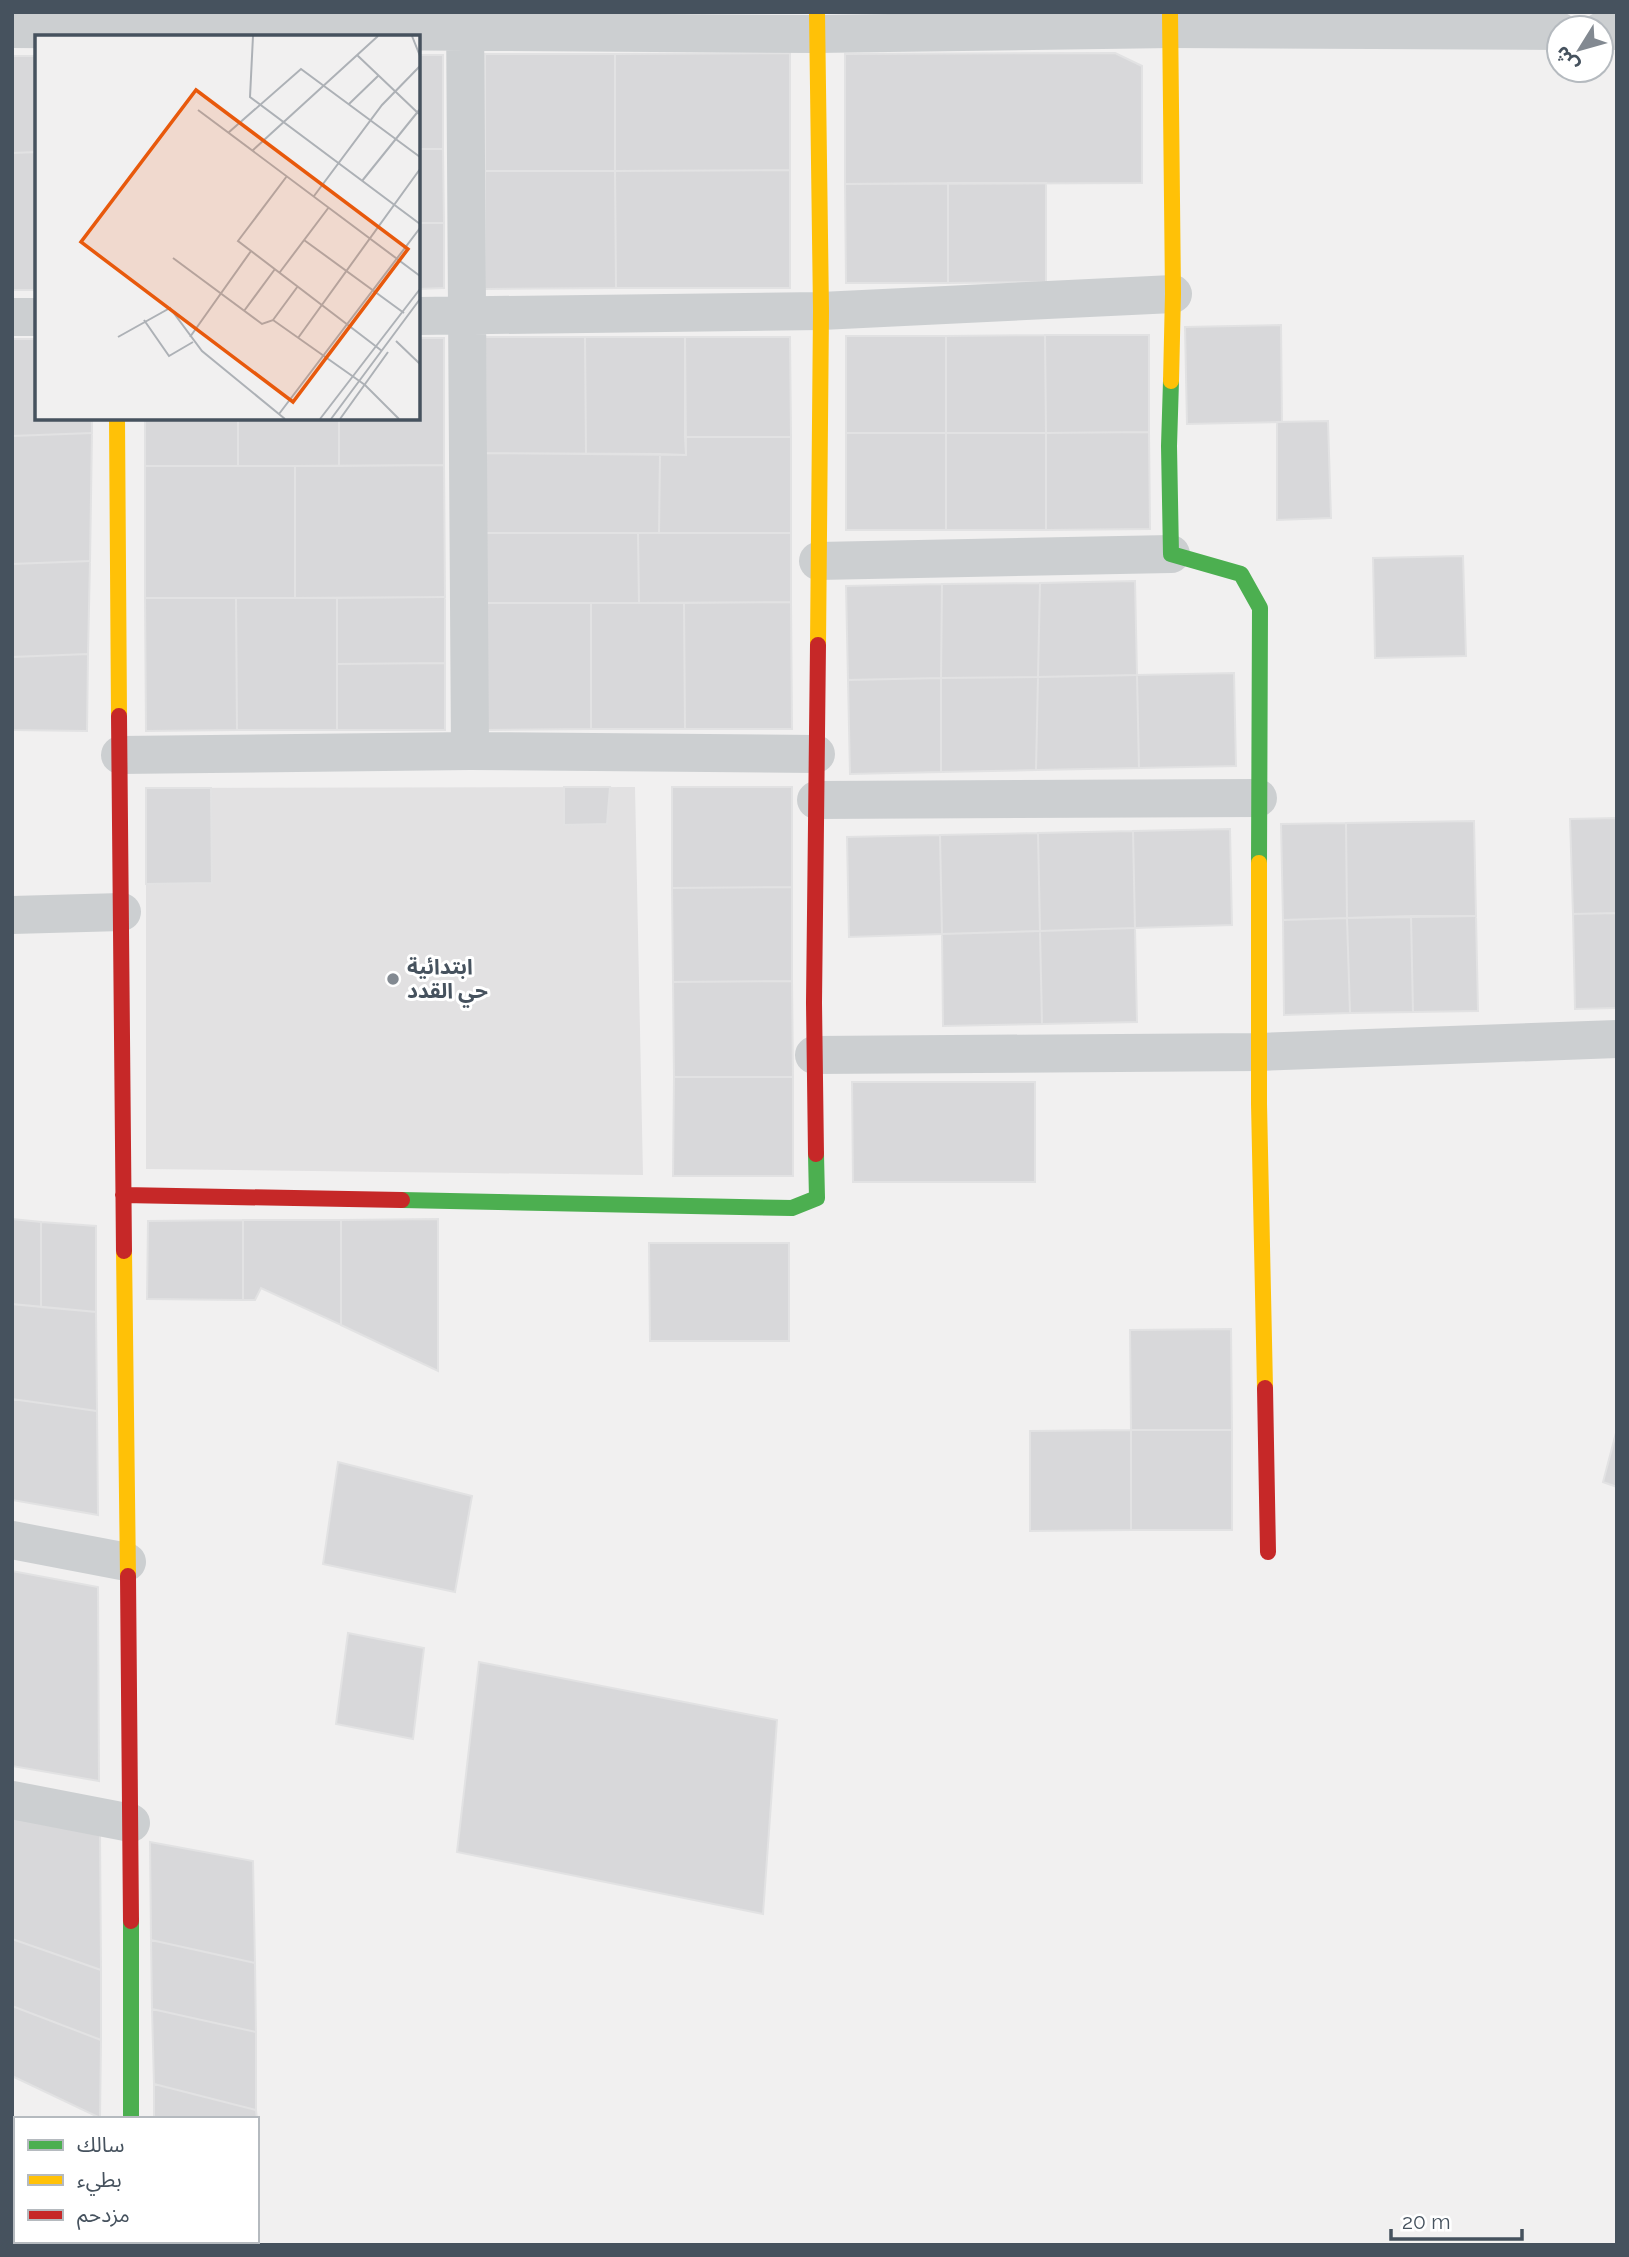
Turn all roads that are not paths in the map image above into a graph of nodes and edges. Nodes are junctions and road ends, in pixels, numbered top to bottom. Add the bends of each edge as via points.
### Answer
1 (1170, 20) edge
2 (465, 22) edge
3 (816, 23) edge
4 (124, 26) edge
5 (12, 29) edge
6 (1545, 31) edge
7 (1173, 294) junction
8 (821, 311) junction
9 (420, 316) edge
10 (469, 316) junction
11 (12, 317) edge
12 (35, 317) edge
13 (117, 420) edge
14 (1171, 554) junction
15 (818, 561) junction
16 (470, 751) junction
17 (816, 754) junction
18 (120, 755) junction
19 (1258, 797) junction
20 (816, 800) junction
21 (122, 912) junction
22 (12, 915) edge
23 (1617, 1040) edge
24 (1259, 1052) junction
25 (814, 1055) junction
26 (123, 1195) junction
27 (12, 1540) edge
28 (1268, 1552) dead end
29 (127, 1562) junction
30 (12, 1800) edge
31 (131, 1823) junction
32 (131, 2117) edge

1 - 3 street
1 - 6 street
1 - 7 street
2 - 3 street
2 - 4 street
2 - 10 street
3 - 8 street
4 - 5 street
7 - 8 street
7 - 14 street
8 - 10 street
8 - 15 street
9 - 10 street
10 - 16 street
11 - 12 street
13 - 18 street
14 - 15 street
14 - 19 street via 1241,574 1260,608
15 - 17 street
16 - 17 street
16 - 18 street
17 - 20 street
18 - 21 street
19 - 20 street
19 - 24 street
20 - 25 street
21 - 22 street
21 - 26 street
23 - 24 street
24 - 25 street
24 - 28 street
25 - 26 street via 817,1198 792,1208
26 - 29 street
27 - 29 street
29 - 31 street
30 - 31 street
31 - 32 street

